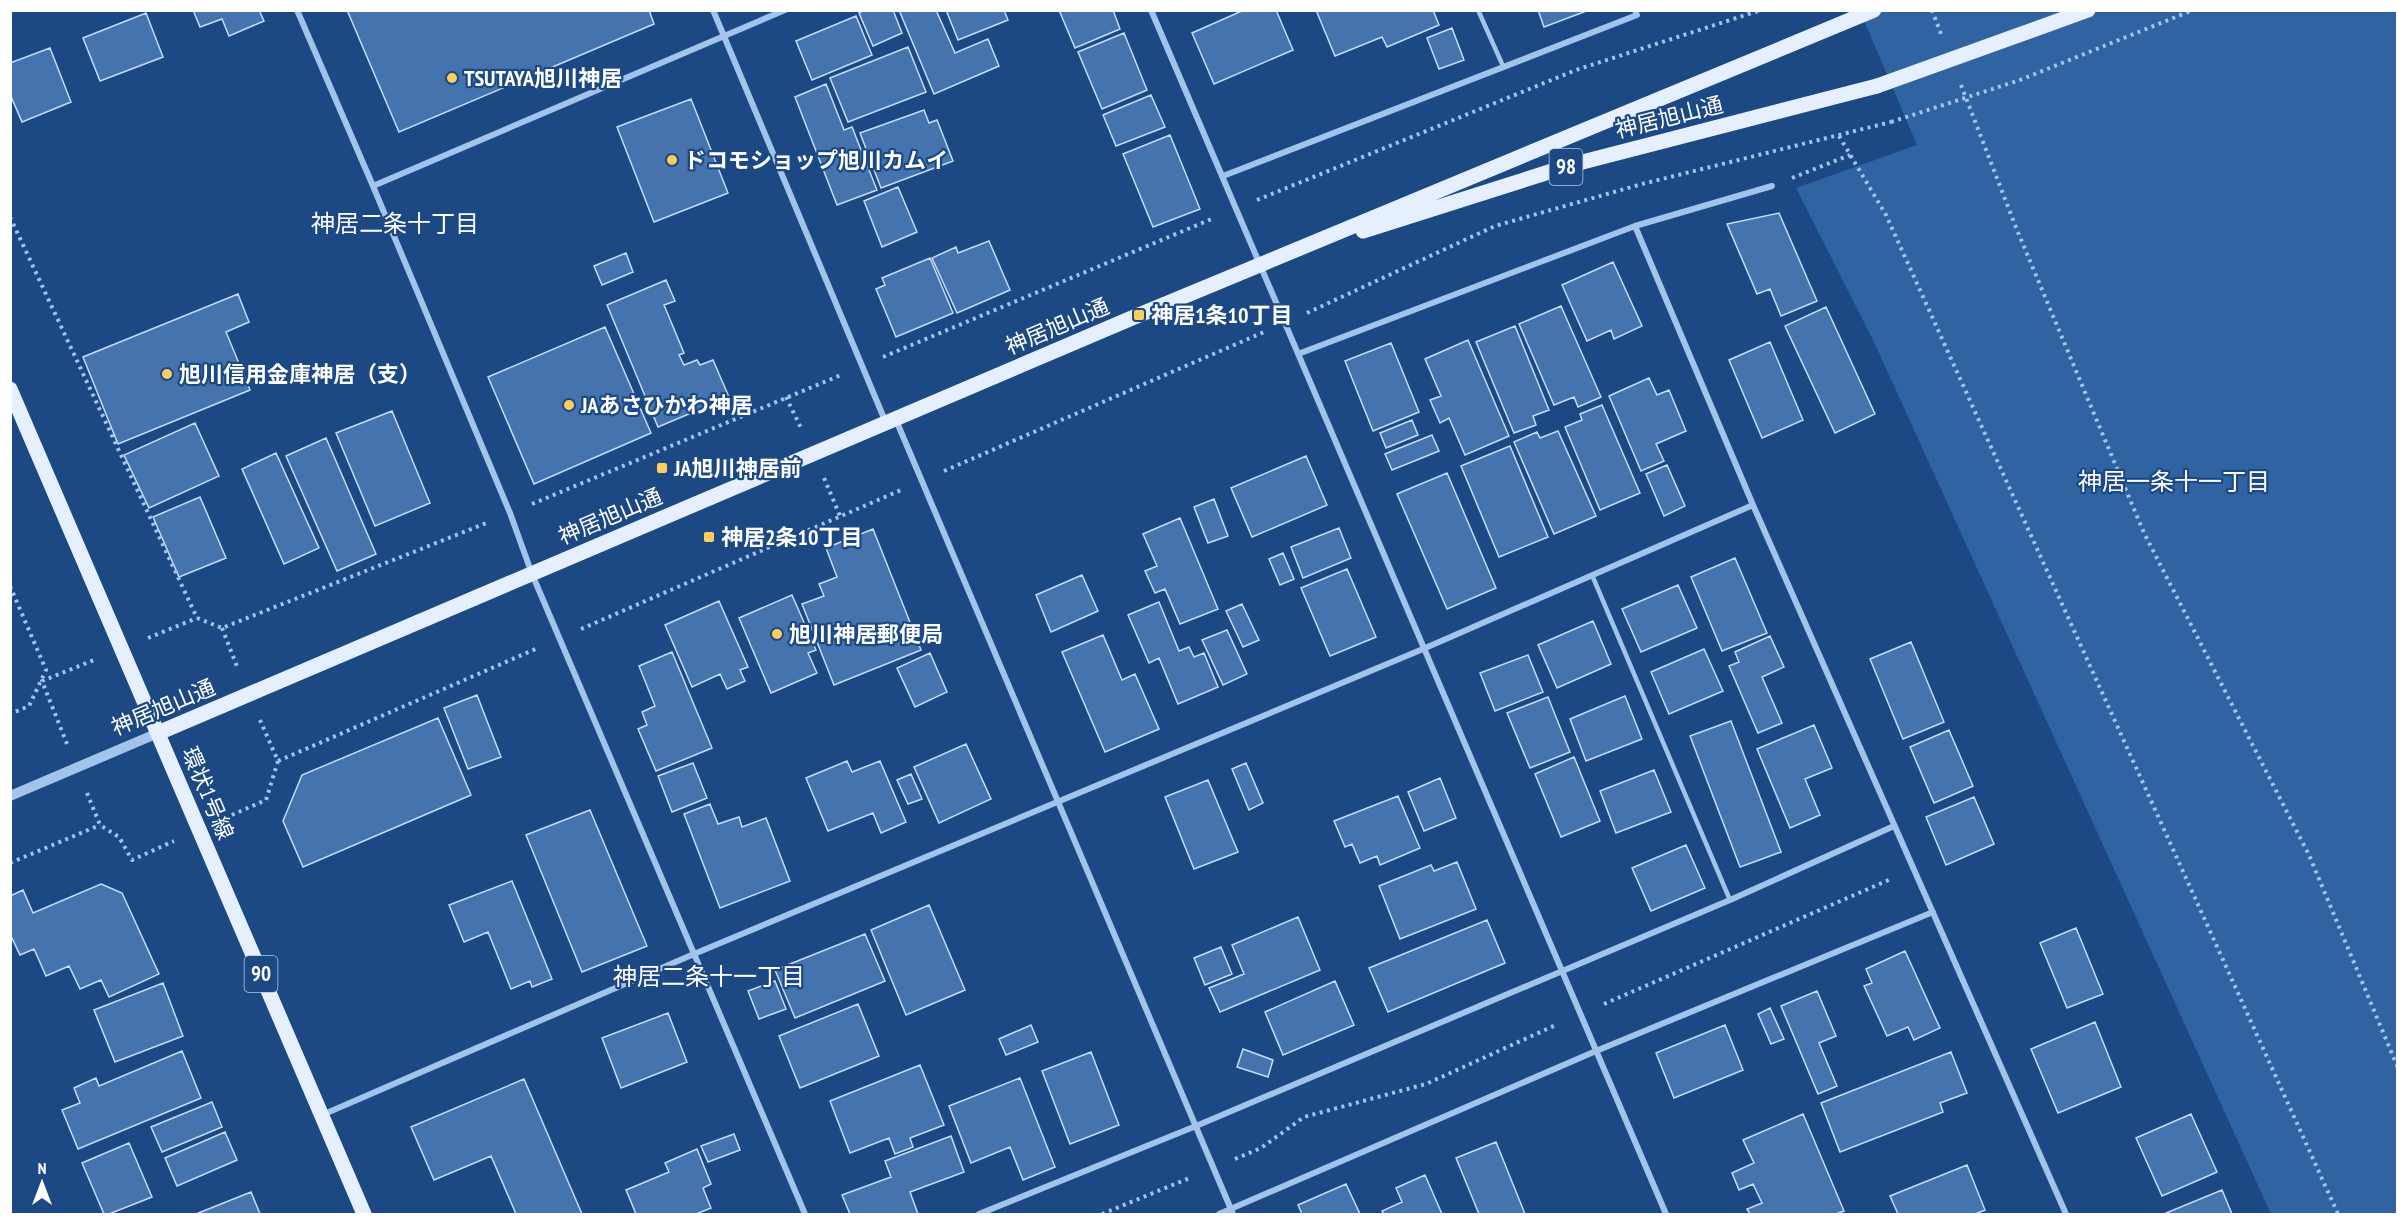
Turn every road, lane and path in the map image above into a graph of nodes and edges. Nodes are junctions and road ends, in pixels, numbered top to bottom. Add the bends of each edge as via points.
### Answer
1 (297, 10) edge
2 (713, 10) edge
3 (785, 10) edge
4 (1151, 10) edge
5 (1478, 10) edge
6 (1635, 10) edge
7 (1761, 10) edge
8 (1874, 10) edge
9 (1932, 10) edge
10 (2088, 10) edge
11 (2193, 10) edge
12 (724, 37) junction
13 (1944, 44) dead end
14 (1503, 66) junction
15 (1957, 76) dead end
16 (1839, 136) junction
17 (1850, 155) junction
18 (1817, 168) dead end
19 (1223, 176) junction
20 (373, 186) junction
21 (1772, 186) dead end
22 (1236, 208) junction
23 (10, 217) edge
24 (1635, 226) junction
25 (1260, 264) junction
26 (1285, 323) junction
27 (1298, 354) junction
28 (861, 366) junction
29 (10, 389) edge
30 (891, 421) junction
31 (922, 481) junction
32 (1753, 505) junction
33 (510, 513) junction
34 (532, 574) junction
35 (1592, 575) junction
36 (10, 586) edge
37 (559, 638) junction
38 (1423, 649) junction
39 (10, 714) edge
40 (158, 733) junction
41 (10, 796) edge
42 (266, 800) dead end
43 (1057, 800) junction
44 (1894, 826) junction
45 (132, 860) dead end
46 (10, 863) edge
47 (1914, 869) junction
48 (1730, 900) junction
49 (1933, 912) junction
50 (694, 954) junction
51 (1561, 970) junction
52 (1580, 1015) junction
53 (1596, 1051) junction
54 (2397, 1068) edge
55 (322, 1116) junction
56 (1196, 1126) junction
57 (1213, 1168) junction
58 (1232, 1212) edge
59 (364, 1215) edge
60 (805, 1215) edge
61 (979, 1215) edge
62 (1102, 1215) edge
63 (1219, 1215) edge
64 (1666, 1215) edge
65 (2066, 1215) edge
66 (2338, 1215) edge

1 - 20 street
2 - 12 street
3 - 12 street
4 - 19 street
5 - 14 lane
6 - 14 street via 1637,15
7 - 22 path via 1576,70
8 - 25 main road, 神居旭山通 / 98
9 - 13 path
10 - 25 main road, 神居旭山通 / 98, bridge via 1877,86 1571,165
11 - 16 path, bridge via 2020,80
12 - 20 street
12 - 28 street
14 - 19 street
15 - 54 path via 2144,533 2309,855
16 - 17 path
16 - 26 path via 1641,184 1495,226
17 - 18 path
17 - 66 path via 1886,215
19 - 22 street
20 - 33 street
21 - 24 street
22 - 25 street
22 - 28 path
23 - 33 path via 197,618 222,628
24 - 27 street
24 - 32 street
25 - 26 street
25 - 30 main road, 神居旭山通 / 98
26 - 27 street
26 - 31 path
27 - 38 street
28 - 30 street
28 - 33 path
29 - 40 main road, 環状1号線 / 90
30 - 31 street
30 - 34 main road, 神居旭山通 / 98
31 - 37 path
31 - 43 street
32 - 35 street
32 - 44 street
33 - 34 street
34 - 37 street
34 - 40 main road, 神居旭山通 / 98
35 - 38 street
35 - 48 lane
36 - 39 path via 46,670 29,706
37 - 42 path via 278,761
37 - 50 street
38 - 43 street
38 - 51 street
40 - 41 street, 神居旭山通
40 - 55 main road, 環状1号線 / 90
43 - 50 street
43 - 56 street
44 - 47 street
44 - 48 street
45 - 46 path via 119,837 100,825
47 - 49 street
47 - 52 path
48 - 51 street
49 - 53 street
49 - 65 street
50 - 55 street
50 - 60 street
51 - 52 street
51 - 56 street
52 - 53 street
52 - 57 path via 1426,1084 1304,1117 1261,1148
53 - 58 street
53 - 64 street
55 - 59 main road, 環状1号線 / 90
56 - 57 street
56 - 61 street
57 - 58 street
57 - 62 path
58 - 63 street

